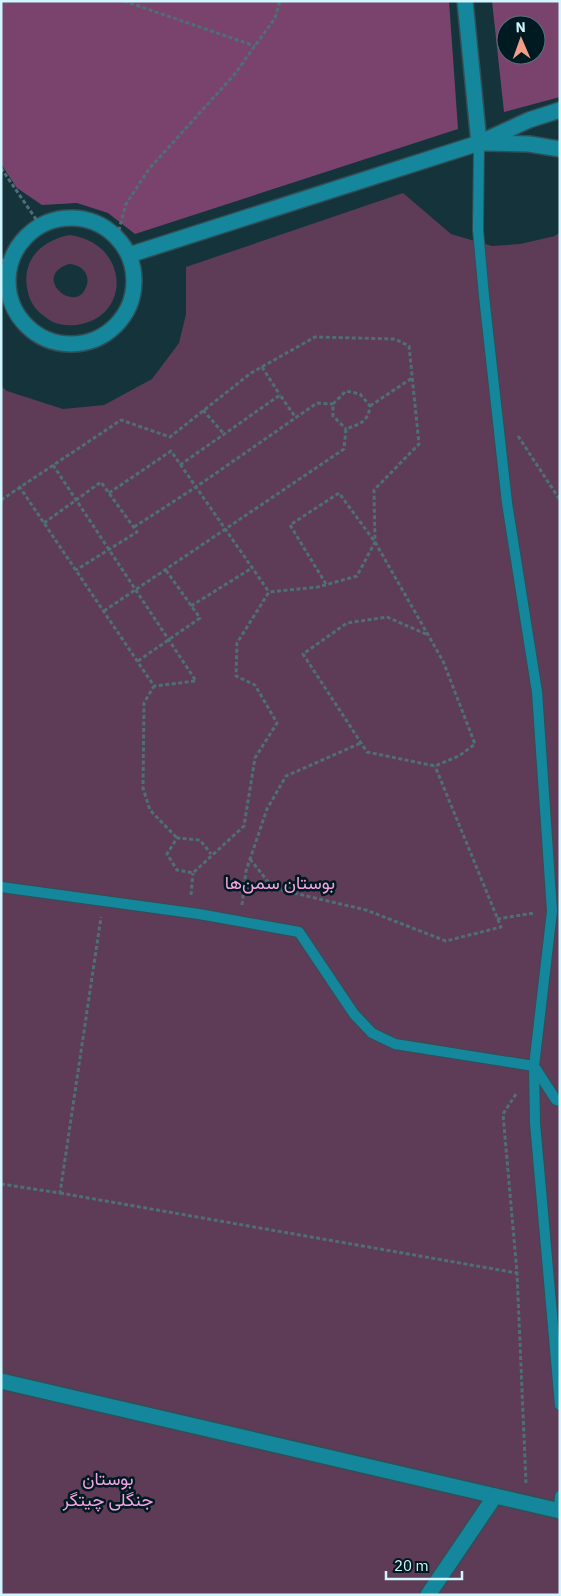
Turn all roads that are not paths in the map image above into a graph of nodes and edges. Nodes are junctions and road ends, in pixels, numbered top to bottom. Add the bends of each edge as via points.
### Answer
1 (465, 1) edge
2 (560, 110) edge
3 (479, 143) junction
4 (560, 149) edge
5 (130, 255) junction
6 (6, 261) edge
7 (1, 887) edge
8 (534, 1066) junction
9 (560, 1101) edge
10 (1, 1381) edge
11 (560, 1405) edge
12 (495, 1496) junction
13 (559, 1506) edge
14 (428, 1595) edge

1 - 3 street
2 - 3 street
3 - 4 street via 529,144
3 - 5 street
3 - 8 lane via 478,230 484,296 507,503 538,692 552,911
5 - 6 street via 117,236 100,224 80,218 59,218 40,225
5 - 6 street via 135,274 126,314 113,330 95,340 75,344 42,337 21,320 11,302
7 - 8 lane via 299,932 354,1014 372,1033 395,1044
8 - 9 lane via 556,1100
8 - 11 lane via 535,1123
10 - 12 street
12 - 13 street via 527,1504
12 - 14 street

